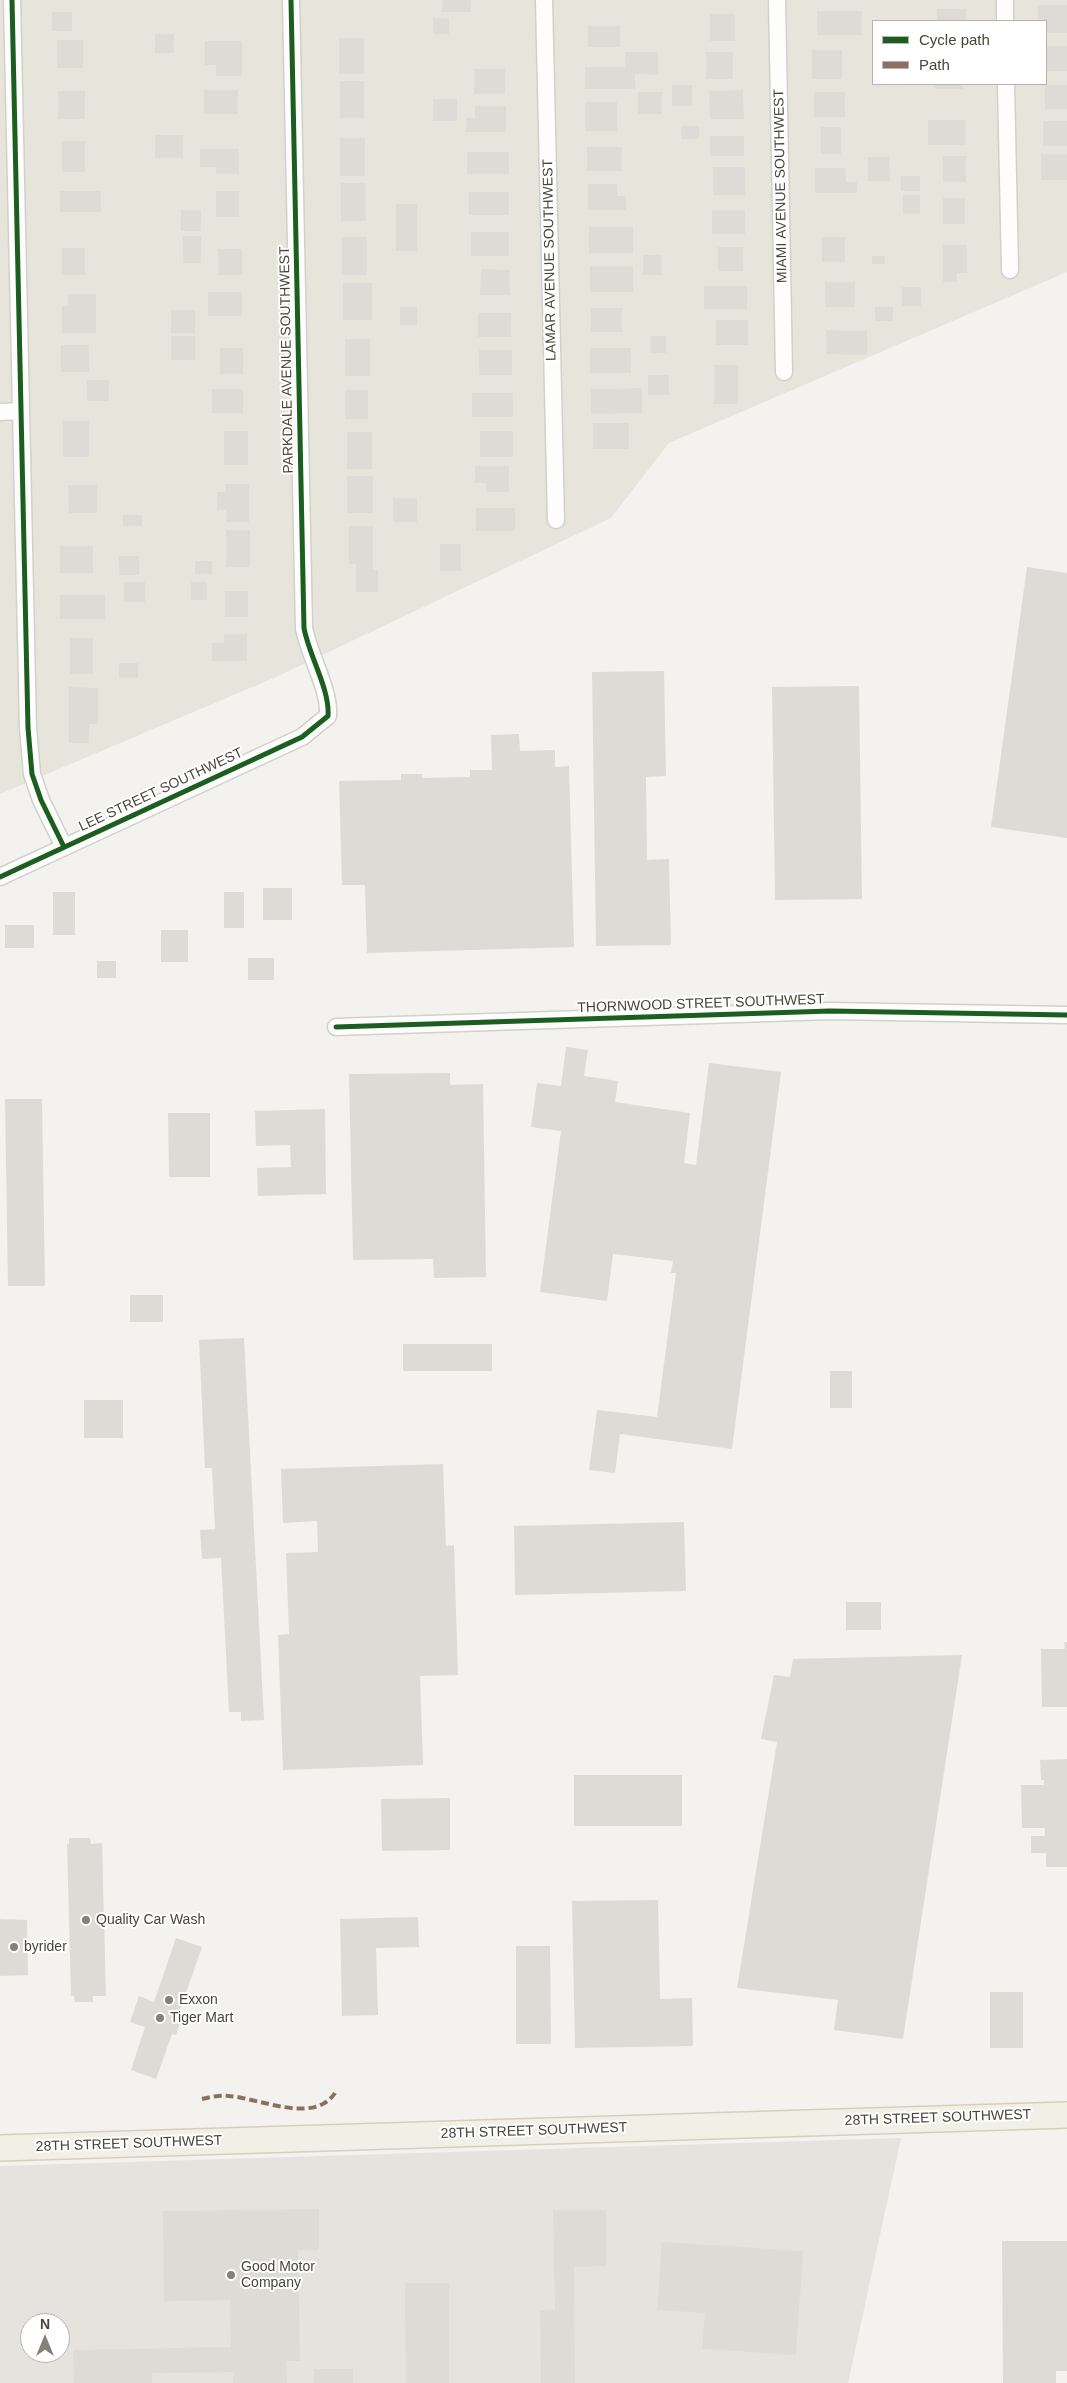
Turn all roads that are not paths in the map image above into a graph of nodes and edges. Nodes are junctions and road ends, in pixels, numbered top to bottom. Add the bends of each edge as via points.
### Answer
1 (12, 0) edge
2 (291, 0) edge
3 (544, 0) edge
4 (777, 0) edge
5 (1005, 0) edge
6 (1005, 20) edge
7 (1006, 85) edge
8 (1010, 270) dead end
9 (784, 372) dead end
10 (20, 411) junction
11 (0, 412) edge
12 (556, 520) dead end
13 (328, 716) joint
14 (64, 847) junction
15 (0, 877) edge
16 (1067, 1015) edge
17 (336, 1027) dead end
18 (1067, 2115) edge
19 (0, 2148) edge

1 - 10 street
2 - 13 street, PARKDALE AVENUE SOUTHWEST via 304,628 329,705
3 - 12 street, LAMAR AVENUE SOUTHWEST
4 - 9 street, MIAMI AVENUE SOUTHWEST
5 - 6 street
7 - 8 street
10 - 11 street
10 - 14 street via 32,774
13 - 14 street, LEE STREET SOUTHWEST via 302,737
14 - 15 street, LEE STREET SOUTHWEST
16 - 17 street, THORNWOOD STREET SOUTHWEST via 830,1011
18 - 19 main road, 28TH STREET SOUTHWEST

